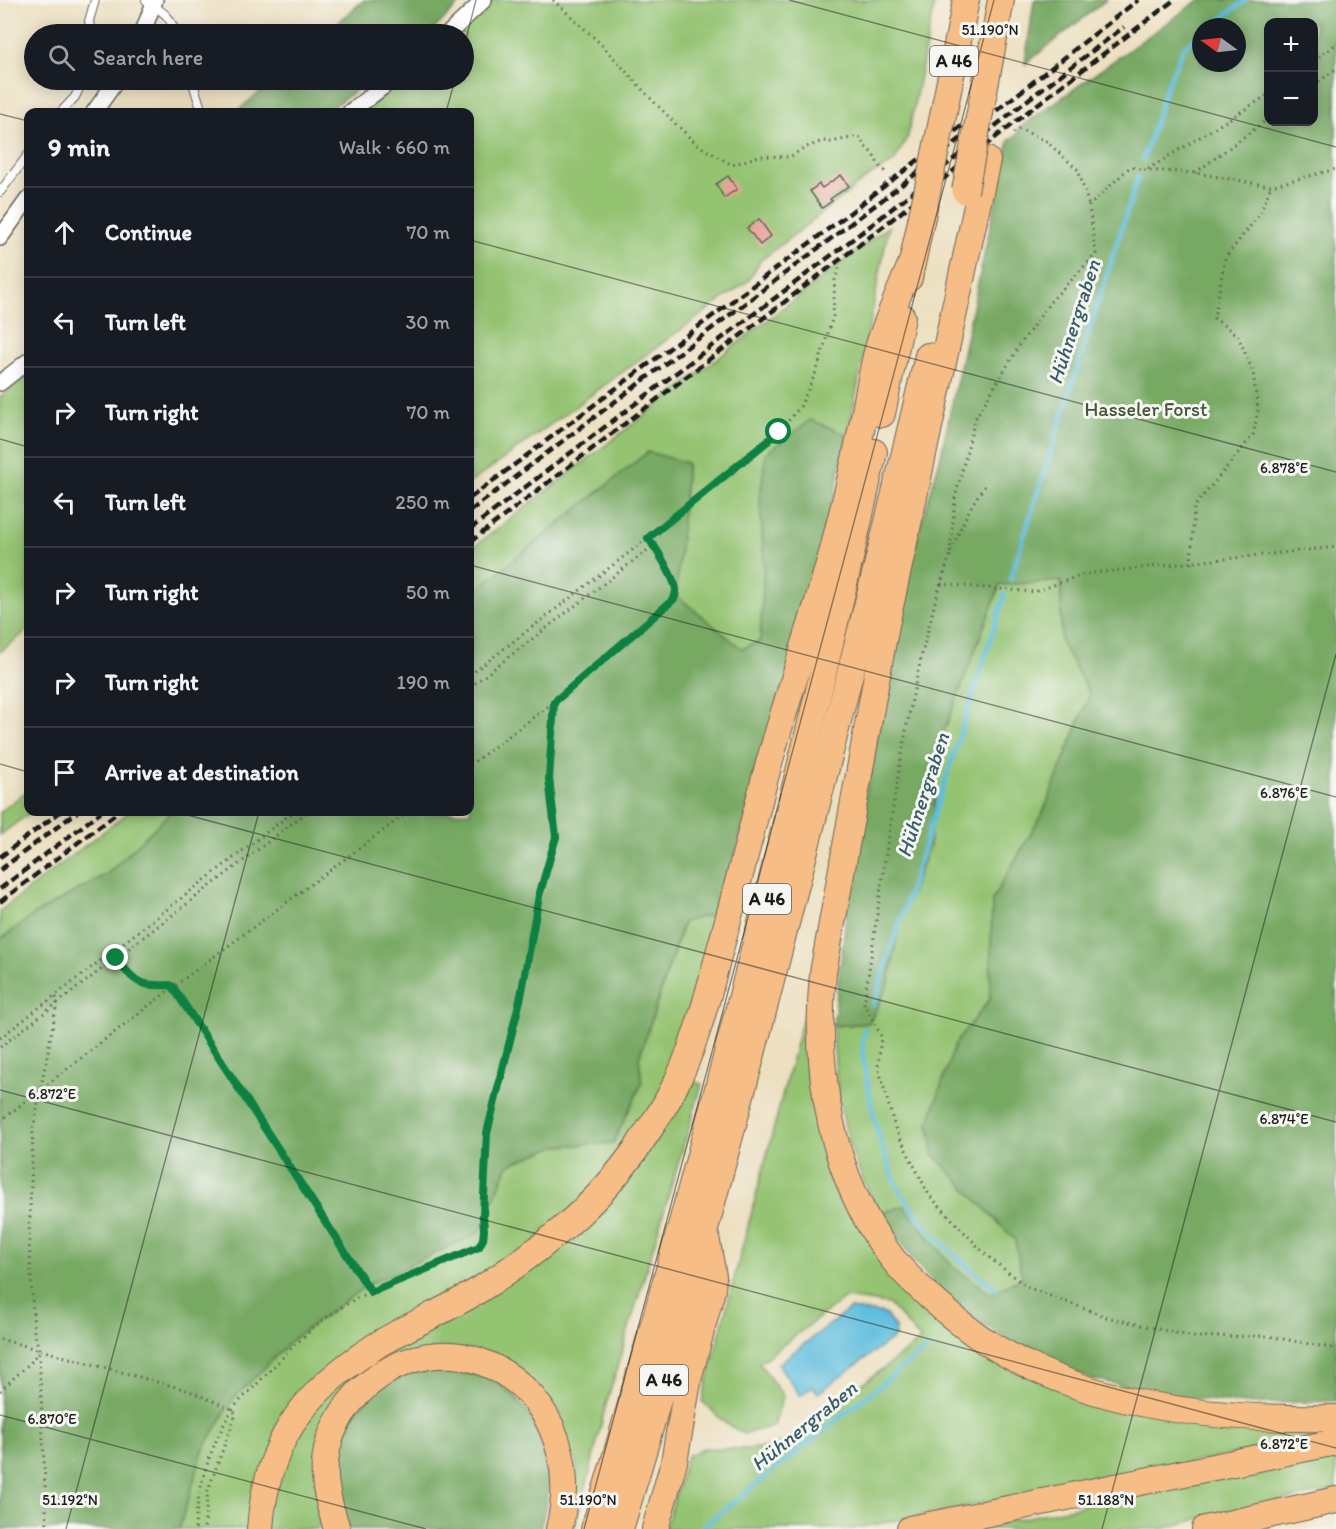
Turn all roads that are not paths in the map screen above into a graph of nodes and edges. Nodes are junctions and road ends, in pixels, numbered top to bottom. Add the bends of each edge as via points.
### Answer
1 (95, 0) edge
2 (484, 0) edge
3 (966, 0) edge
4 (1001, 0) edge
5 (1008, 0) edge
6 (152, 2) edge
7 (89, 24) edge
8 (145, 24) edge
9 (172, 24) edge
10 (459, 24) edge
11 (995, 77) junction
12 (78, 90) edge
13 (110, 90) edge
14 (195, 90) edge
15 (379, 90) edge
16 (65, 108) edge
17 (97, 108) edge
18 (201, 108) edge
19 (355, 108) edge
20 (24, 160) edge
21 (0, 192) edge
22 (24, 205) edge
23 (0, 238) edge
24 (912, 262) junction
25 (24, 364) edge
26 (0, 383) edge
27 (705, 1230) junction
28 (1336, 1418) edge
29 (1336, 1442) edge
30 (1336, 1500) edge
31 (260, 1529) edge
32 (337, 1529) edge
33 (560, 1529) edge
34 (594, 1529) edge
35 (620, 1529) edge
36 (655, 1529) edge
37 (910, 1529) edge
38 (1205, 1529) edge

1 - 7 lane
2 - 10 street
3 - 24 highway, A 46, bridge
4 - 11 highway, A 46
5 - 11 highway via 1012,35
6 - 8 street
6 - 9 lane
11 - 27 highway, A 46, bridge via 851,673
11 - 28 highway via 987,160 886,625 823,973 820,1058 828,1113 840,1157 861,1208 892,1258 965,1328 1037,1370 1158,1406 1231,1416
12 - 16 lane
13 - 17 street
14 - 18 lane
15 - 19 street
20 - 21 lane
22 - 23 street
24 - 31 highway via 879,346 822,592 768,763 707,999 668,1100 605,1188 565,1228 476,1292 373,1348 327,1384 295,1418 272,1460 262,1496
24 - 34 highway, A 46 via 854,544 802,764 706,1135
25 - 26 street
27 - 35 highway, A 46
27 - 36 highway via 712,1290
29 - 37 highway
30 - 38 highway
32 - 33 highway via 328,1500 325,1462 333,1430 352,1398 380,1375 407,1361 435,1356 478,1360 508,1375 548,1418 562,1454 566,1482

